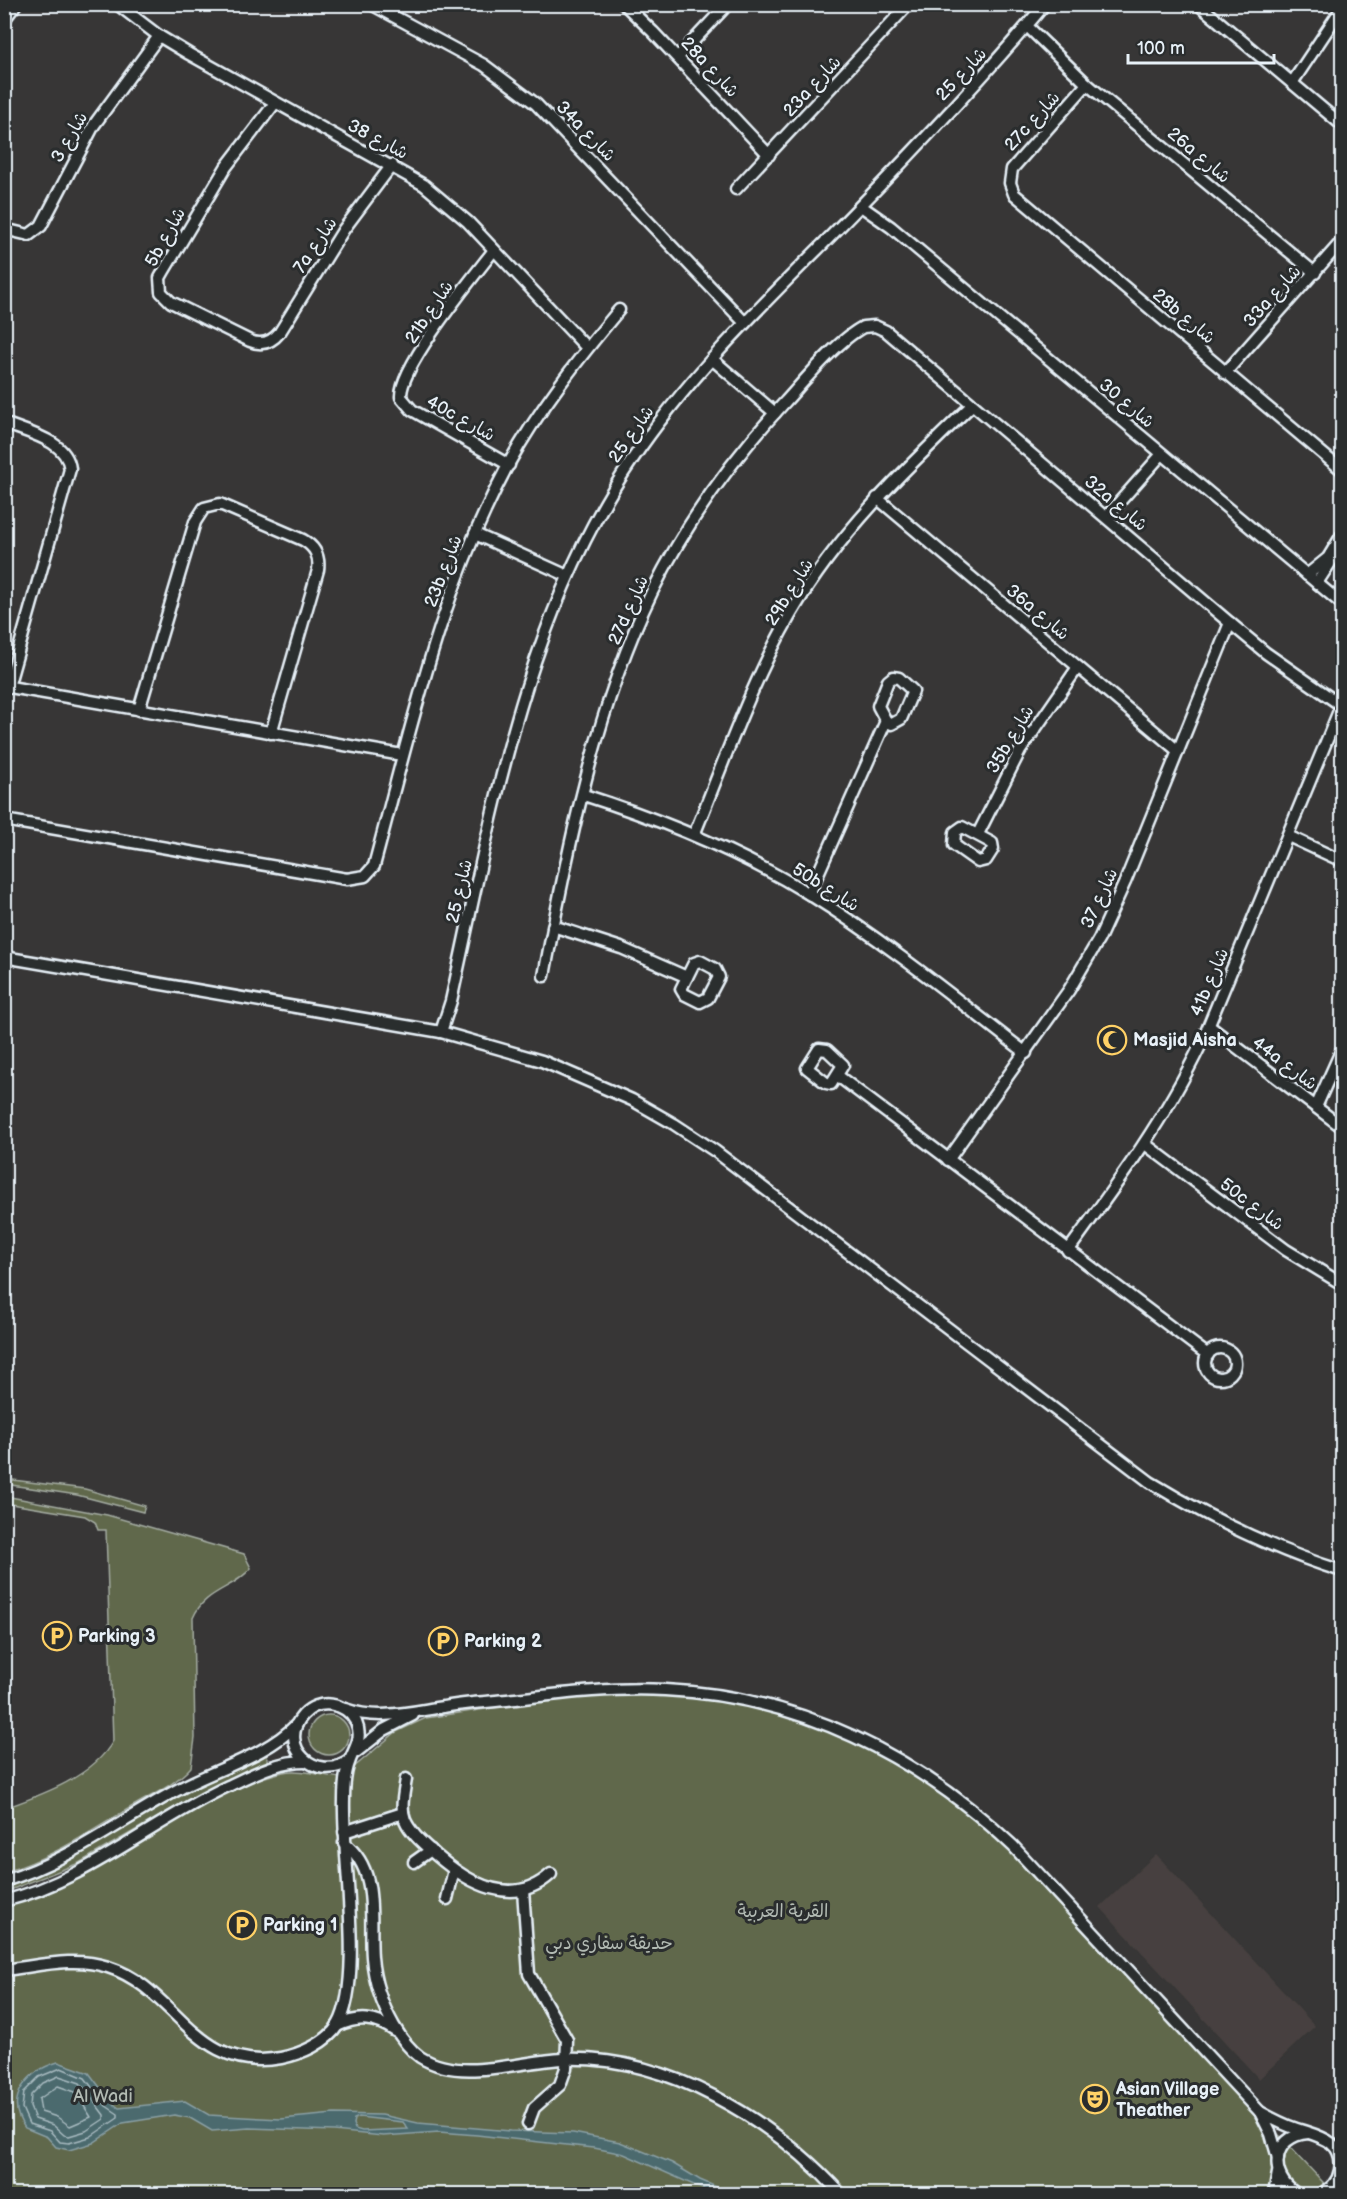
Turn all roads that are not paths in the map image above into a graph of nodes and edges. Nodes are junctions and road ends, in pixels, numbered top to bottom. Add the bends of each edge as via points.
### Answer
1 (16, 4) edge
2 (117, 4) edge
3 (371, 4) edge
4 (624, 4) edge
5 (728, 4) edge
6 (909, 4) edge
7 (1045, 4) edge
8 (1198, 4) edge
9 (1342, 8) edge
10 (4, 20) edge
11 (1025, 29) junction
12 (159, 36) junction
13 (678, 57) junction
14 (1292, 83) junction
15 (1087, 84) junction
16 (275, 103) junction
17 (1342, 125) edge
18 (769, 155) junction
19 (392, 165) junction
20 (1010, 183) joint
21 (736, 189) dead end
22 (863, 203) junction
23 (4, 229) edge
24 (1342, 240) edge
25 (494, 250) junction
26 (1315, 273) junction
27 (619, 310) dead end
28 (745, 323) junction
29 (870, 325) joint
30 (266, 343) joint
31 (587, 348) junction
32 (712, 359) junction
33 (1225, 373) junction
34 (401, 397) joint
35 (972, 405) junction
36 (775, 412) junction
37 (4, 423) edge
38 (1162, 454) junction
39 (509, 465) junction
40 (1342, 470) edge
41 (877, 498) junction
42 (1107, 516) junction
43 (475, 534) junction
44 (1341, 537) edge
45 (1307, 575) junction
46 (568, 576) junction
47 (1317, 583) junction
48 (1342, 603) edge
49 (1230, 623) junction
50 (1078, 667) junction
51 (6, 687) edge
52 (1342, 706) edge
53 (140, 710) junction
54 (886, 721) dead end
55 (271, 732) junction
56 (1178, 751) junction
57 (402, 755) junction
58 (584, 795) junction
59 (4, 820) edge
60 (978, 834) dead end
61 (694, 835) junction
62 (1288, 836) junction
63 (1342, 861) edge
64 (809, 894) junction
65 (553, 926) junction
66 (4, 957) edge
67 (544, 976) dead end
68 (687, 977) dead end
69 (1209, 1026) junction
70 (445, 1033) junction
71 (1342, 1049) edge
72 (1026, 1053) junction
73 (838, 1076) dead end
74 (1316, 1107) junction
75 (1342, 1127) edge
76 (1145, 1144) junction
77 (948, 1160) junction
78 (1068, 1251) junction
79 (1342, 1284) edge
80 (1208, 1355) dead end
81 (1342, 1571) edge
82 (345, 1709) junction
83 (423, 1710) junction
84 (297, 1724) junction
85 (353, 1756) junction
86 (306, 1761) junction
87 (406, 1779) dead end
88 (403, 1813) junction
89 (344, 1832) junction
90 (344, 1843) junction
91 (431, 1850) junction
92 (414, 1862) dead end
93 (454, 1870) junction
94 (551, 1874) dead end
95 (4, 1881) edge
96 (523, 1890) junction
97 (447, 1899) dead end
98 (4, 1901) edge
99 (4, 1970) edge
100 (337, 2026) junction
101 (397, 2032) junction
102 (567, 2059) junction
103 (1260, 2112) junction
104 (528, 2124) dead end
105 (1311, 2133) junction
106 (1278, 2158) junction
107 (1278, 2172) junction
108 (1342, 2173) edge
109 (842, 2194) edge
110 (1274, 2194) edge
111 (1297, 2194) edge
112 (1320, 2194) edge

1 - 10 street
2 - 12 street, شارع 38
3 - 28 street, 34a شارع via 484,65 536,104
4 - 13 street, 28a شارع
5 - 13 street
6 - 18 street, 23a شارع
7 - 11 street, شارع 25
8 - 14 street
9 - 14 street
11 - 15 street, 26a شارع
11 - 22 street, شارع 25
12 - 16 street, شارع 38
12 - 23 street, شارع 3 via 94,125 41,226 29,235
13 - 18 street, 28a شارع
14 - 17 street
15 - 20 street, 27c شارع via 1016,164
15 - 26 street, 26a شارع
16 - 19 street, شارع 38
16 - 30 street, 5b شارع via 204,201 159,285 171,302 250,341
18 - 21 street, 23a شارع
19 - 25 street, شارع 38 via 454,208
19 - 30 street, 7a شارع via 344,229 280,332
20 - 33 street, 28b شارع via 1019,200
22 - 28 street, شارع 25
22 - 38 street, شارع 30
24 - 26 street, 33a شارع
25 - 31 street, شارع 38
25 - 34 street, 21b شارع via 420,353 404,380
26 - 33 street, 33a شارع
27 - 31 street, 23b شارع
28 - 32 street, شارع 25
29 - 35 street, 32a شارع via 886,331
29 - 36 street, 27d شارع via 853,334
31 - 39 street, 23b شارع via 546,403
32 - 36 street
32 - 46 street, شارع 25 via 630,462
33 - 40 street, 28b شارع
34 - 39 street, 40c شارع via 412,410
35 - 41 street, 29b شارع
35 - 42 street, 32a شارع
36 - 58 street, 27d شارع via 698,512 652,592 620,670
37 - 51 street via 59,447 67,456 70,469
38 - 42 street
38 - 45 street, شارع 30
39 - 43 street, 23b شارع
41 - 50 street, 36a شارع
41 - 61 street, 29b شارع via 791,614 755,687
42 - 49 street, 32a شارع
43 - 46 street
43 - 57 street, 23b شارع via 441,621
44 - 45 street via 1328,558
44 - 47 street via 1334,558
45 - 47 street, شارع 30
46 - 70 street, شارع 25 via 518,717
47 - 48 street, شارع 30
49 - 52 street, 32a شارع
49 - 56 street, شارع 37
50 - 56 street, 36a شارع
50 - 60 street, 35b شارع via 1020,751
51 - 53 street
52 - 62 street, 41b شارع
53 - 55 street
53 - 55 street via 195,522 204,508 220,504 303,540 318,555 318,570
54 - 64 street
55 - 57 street
56 - 72 street, شارع 37 via 1108,921 1070,990
57 - 59 street, 23b شارع via 374,866 365,876 347,879
58 - 61 street, 50b شارع
58 - 65 street, 27d شارع
61 - 64 street, 50b شارع
62 - 63 street
62 - 69 street, 41b شارع
64 - 72 street, 50b شارع via 892,951
65 - 67 street, 27d شارع
65 - 68 street via 621,948
66 - 70 street
69 - 74 street, 44a شارع
69 - 76 street, 41b شارع via 1183,1082
70 - 81 street via 561,1068 632,1100 674,1125 723,1157 1150,1482 1260,1541
71 - 74 street
72 - 77 street, شارع 37
73 - 77 street
74 - 75 street, 44a شارع
76 - 78 street, 41b شارع
76 - 79 street, 50c شارع via 1286,1250
77 - 78 street
78 - 80 street
82 - 83 street via 381,1716
82 - 84 street via 336,1705 317,1706
82 - 85 street via 359,1733
83 - 85 street via 384,1730
83 - 103 street via 593,1691 673,1690 767,1706 858,1737 925,1774 986,1820
84 - 86 street via 296,1744
84 - 95 street via 275,1742 148,1806 83,1848
85 - 86 street via 342,1765 324,1769
85 - 89 street via 344,1793
86 - 98 street via 272,1766 223,1788 157,1823 89,1867 55,1884
87 - 88 street
88 - 89 street
88 - 91 street via 408,1826
89 - 90 street
90 - 100 street via 350,1980
90 - 101 street via 360,1859 369,1879 375,1980
91 - 92 street
91 - 93 street
93 - 96 street via 488,1887
93 - 97 street
94 - 96 street
96 - 102 street via 529,1974 565,2034
99 - 100 street via 72,1961 110,1967 143,1988 214,2048 247,2060 298,2053 320,2042
100 - 101 street via 352,2019 368,2018
101 - 102 street via 420,2057 455,2068
102 - 104 street via 561,2085 534,2108
102 - 109 street via 622,2065 714,2096 796,2149
103 - 105 street
103 - 106 street
105 - 106 street via 1302,2133 1286,2142
105 - 108 street via 1321,2135 1336,2148
106 - 107 street
107 - 110 street
107 - 111 street via 1282,2182
108 - 112 street

